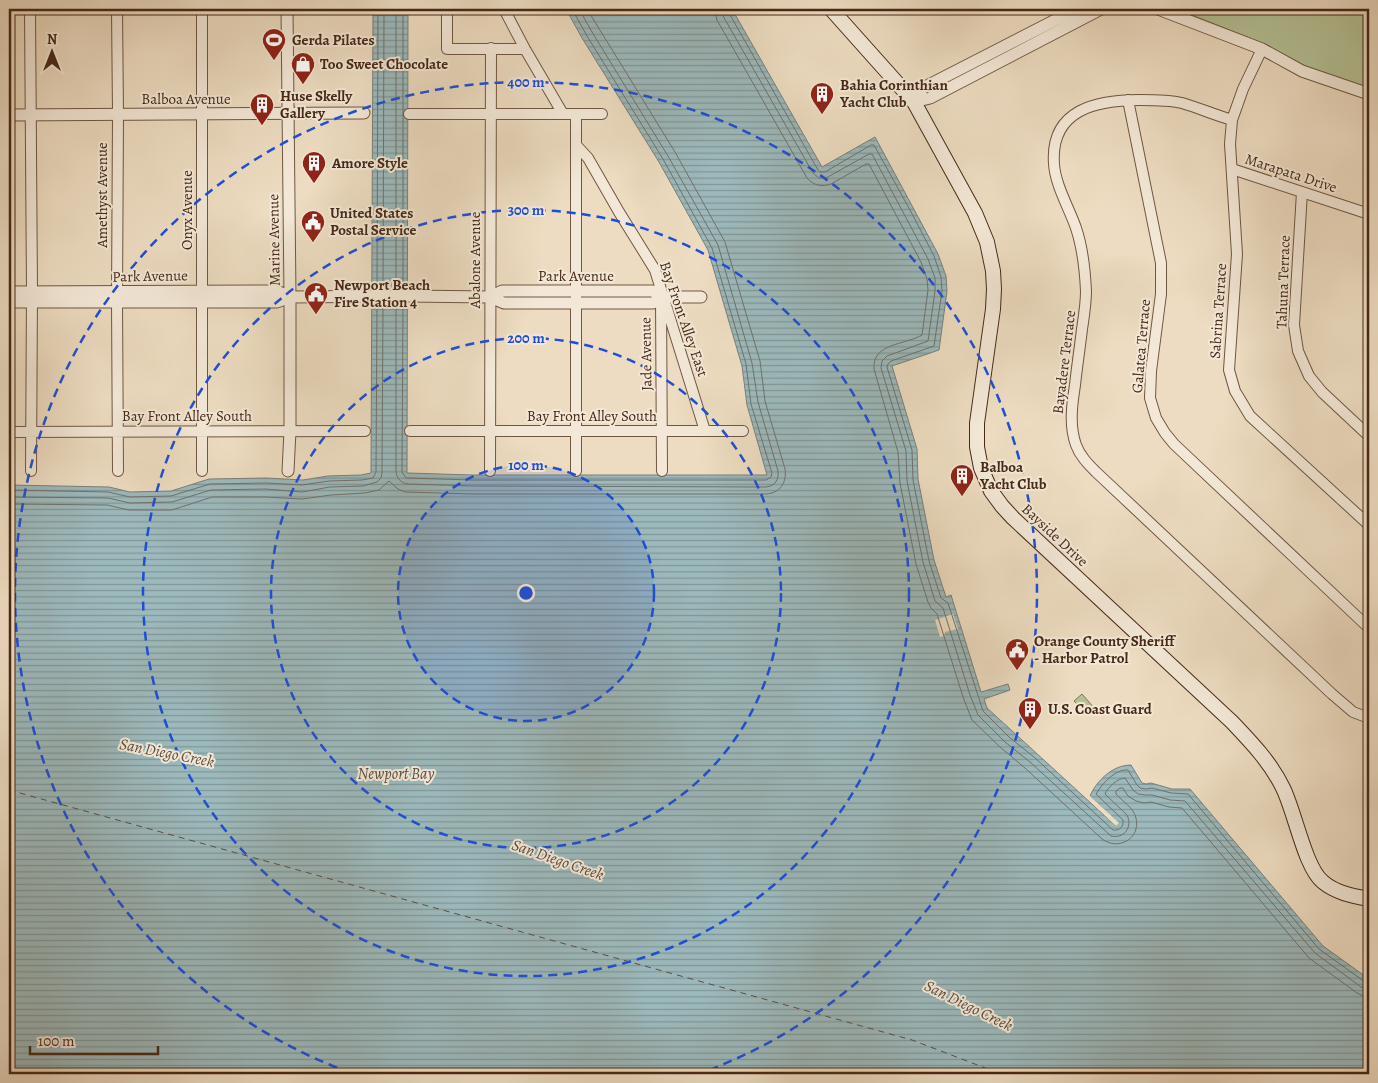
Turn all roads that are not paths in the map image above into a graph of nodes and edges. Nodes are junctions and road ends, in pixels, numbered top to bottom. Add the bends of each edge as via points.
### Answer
1 (30, 9) edge
2 (117, 9) edge
3 (202, 9) edge
4 (287, 9) edge
5 (447, 9) edge
6 (504, 9) edge
7 (831, 9) edge
8 (1077, 9) edge
9 (1102, 9) edge
10 (1158, 9) edge
11 (490, 48) junction
12 (525, 49) junction
13 (1262, 49) junction
14 (1369, 94) edge
15 (1128, 100) junction
16 (914, 102) junction
17 (364, 113) dead end
18 (118, 114) junction
19 (202, 114) junction
20 (288, 114) junction
21 (410, 114) dead end
22 (490, 114) junction
23 (563, 114) junction
24 (576, 114) junction
25 (602, 114) dead end
26 (9, 115) edge
27 (30, 115) junction
28 (1232, 120) junction
29 (576, 145) junction
30 (1232, 169) junction
31 (1302, 192) junction
32 (1369, 214) edge
33 (577, 291) junction
34 (9, 292) edge
35 (202, 296) junction
36 (32, 297) junction
37 (117, 297) junction
38 (290, 297) junction
39 (490, 297) junction
40 (662, 297) junction
41 (701, 297) dead end
42 (9, 302) edge
43 (577, 304) junction
44 (118, 431) junction
45 (202, 431) junction
46 (290, 431) junction
47 (365, 431) dead end
48 (410, 431) dead end
49 (576, 431) junction
50 (662, 431) junction
51 (705, 431) junction
52 (743, 431) dead end
53 (9, 432) edge
54 (31, 432) junction
55 (490, 432) junction
56 (1369, 436) edge
57 (31, 471) dead end
58 (118, 471) dead end
59 (202, 471) dead end
60 (288, 471) dead end
61 (490, 471) dead end
62 (576, 471) dead end
63 (662, 471) dead end
64 (1369, 524) edge
65 (1369, 628) edge
66 (1369, 718) edge
67 (1369, 899) edge

1 - 27 street
2 - 18 street, Amethyst Avenue
3 - 19 street, Onyx Avenue
4 - 20 street, Marine Avenue
5 - 11 street via 447,49
6 - 12 street
7 - 16 main road, Bayside Drive
8 - 16 street via 923,88
9 - 16 street via 930,98
10 - 13 street
11 - 12 street
11 - 22 street, Abalone Avenue
12 - 23 street
13 - 14 street via 1302,71
13 - 28 street, Sabrina Terrace
15 - 28 street, Bayadere Terrace via 1181,103
15 - 65 street, Galatea Terrace via 1161,263 1161,294 1150,398 1156,418 1174,444
15 - 66 street, Bayadere Terrace via 1087,107 1068,118 1054,150 1058,181 1076,229 1085,276 1086,299 1072,405 1076,445 1096,472 1325,687 1353,712
16 - 67 main road, Bayside Drive via 975,214 987,242 993,271 993,309 977,423 981,468 991,491 1018,522 1258,750 1283,788 1308,859 1321,881 1346,894
17 - 20 street, Balboa Avenue
18 - 19 street, Balboa Avenue
18 - 27 street, Balboa Avenue
18 - 37 street, Amethyst Avenue
19 - 20 street, Balboa Avenue
19 - 35 street, Onyx Avenue
20 - 38 street, Marine Avenue
21 - 22 street
22 - 23 street
22 - 39 street, Abalone Avenue
23 - 24 street
24 - 25 street
24 - 29 street
26 - 27 street, Balboa Avenue
27 - 36 street
28 - 30 street, Sabrina Terrace
29 - 33 street
29 - 40 street, Bay Front Alley East via 588,158 655,270
30 - 31 street, Marapata Drive
30 - 64 street, Sabrina Terrace via 1237,254 1230,370 1235,391 1250,416
31 - 32 street, Marapata Drive
31 - 56 street, Tahuna Terrace via 1294,325 1298,351 1308,376
33 - 39 street, Park Avenue via 502,291
33 - 40 street, Park Avenue via 653,291
33 - 43 street
34 - 36 street, Park Avenue
35 - 37 street, Park Avenue
35 - 38 street, Park Avenue via 277,291
35 - 45 street, Onyx Avenue
36 - 37 street, Park Avenue
36 - 42 street, Park Avenue
36 - 54 street
37 - 44 street, Amethyst Avenue
38 - 39 street, Park Avenue
38 - 46 street, Marine Avenue
39 - 43 street, Park Avenue via 504,303
39 - 55 street, Abalone Avenue
40 - 41 street, Park Avenue
40 - 43 street, Park Avenue via 653,303
40 - 50 street, Jade Avenue
40 - 51 street, Bay Front Alley East
43 - 49 street
44 - 45 street, Bay Front Alley South
44 - 54 street, Bay Front Alley South
44 - 58 street, Amethyst Avenue
45 - 46 street, Bay Front Alley South
45 - 59 street, Onyx Avenue
46 - 47 street, Bay Front Alley South
46 - 60 street, Marine Avenue
48 - 55 street, Bay Front Alley South
49 - 50 street, Bay Front Alley South
49 - 55 street, Bay Front Alley South
49 - 62 street
50 - 51 street, Bay Front Alley South
50 - 63 street, Jade Avenue
51 - 52 street, Bay Front Alley South
53 - 54 street, Bay Front Alley South
54 - 57 street
55 - 61 street, Abalone Avenue

